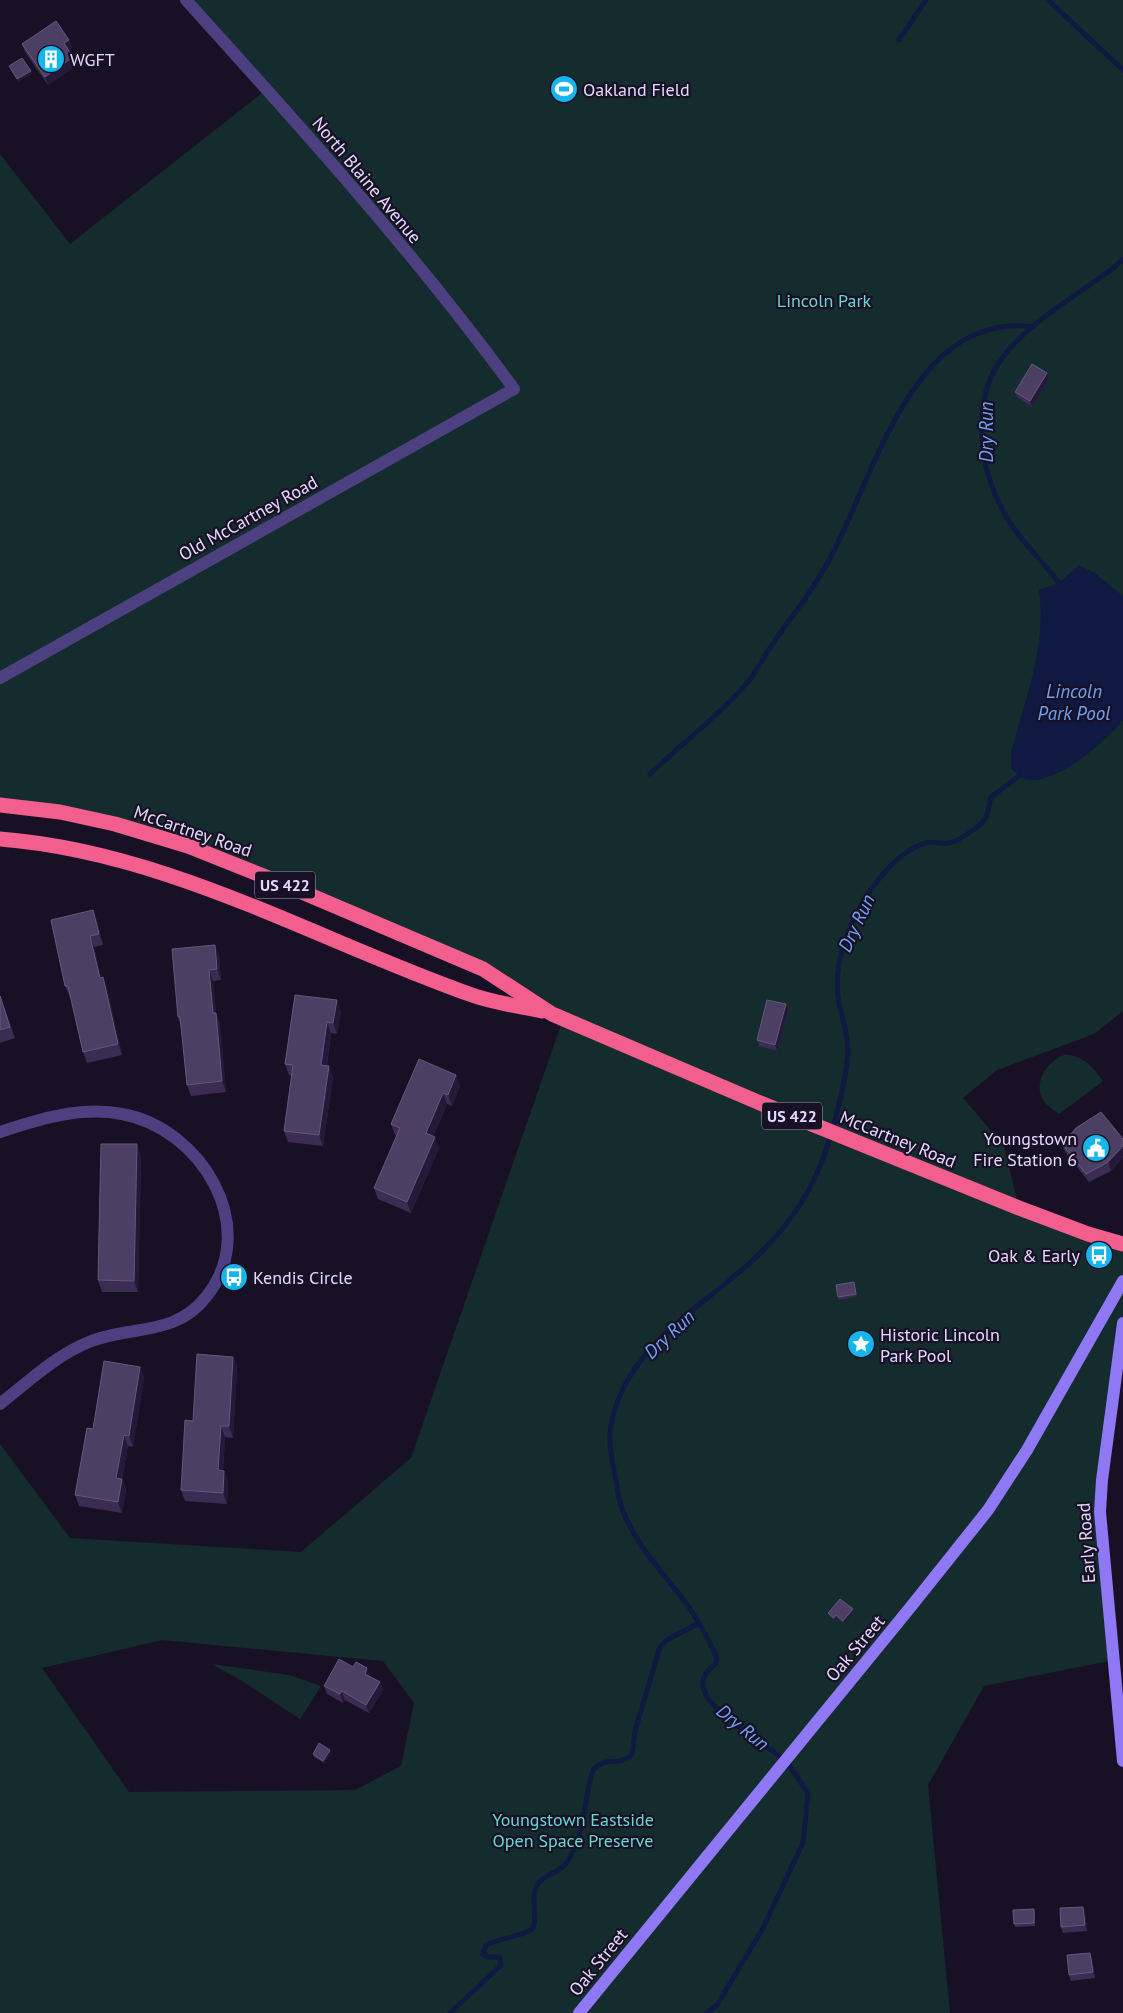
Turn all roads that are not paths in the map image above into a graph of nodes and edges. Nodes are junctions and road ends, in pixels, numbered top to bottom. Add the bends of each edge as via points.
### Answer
1 (186, 0) edge
2 (514, 389) joint
3 (0, 678) edge
4 (0, 806) edge
5 (0, 839) edge
6 (559, 1017) junction
7 (0, 1132) edge
8 (1123, 1244) edge
9 (1123, 1281) edge
10 (1123, 1323) edge
11 (0, 1404) edge
12 (1122, 1733) edge
13 (1123, 1761) edge
14 (579, 2013) edge

1 - 2 street, North Blaine Avenue via 342,175
2 - 3 street, Old McCartney Road
4 - 6 highway, McCartney Road / US 422 via 87,818 188,846 483,969
5 - 6 highway, McCartney Road / US 422 via 34,842 110,857 169,875 473,996
6 - 8 highway, McCartney Road / US 422 via 1019,1208
7 - 11 street via 76,1112 99,1111 142,1119 162,1128 181,1141 210,1175 220,1196 229,1240 224,1264 214,1286 185,1316 155,1329 89,1342 57,1359
9 - 14 street, Oak Street via 1027,1450 988,1510
10 - 12 street, Early Road via 1100,1512
12 - 13 street, Early Road

